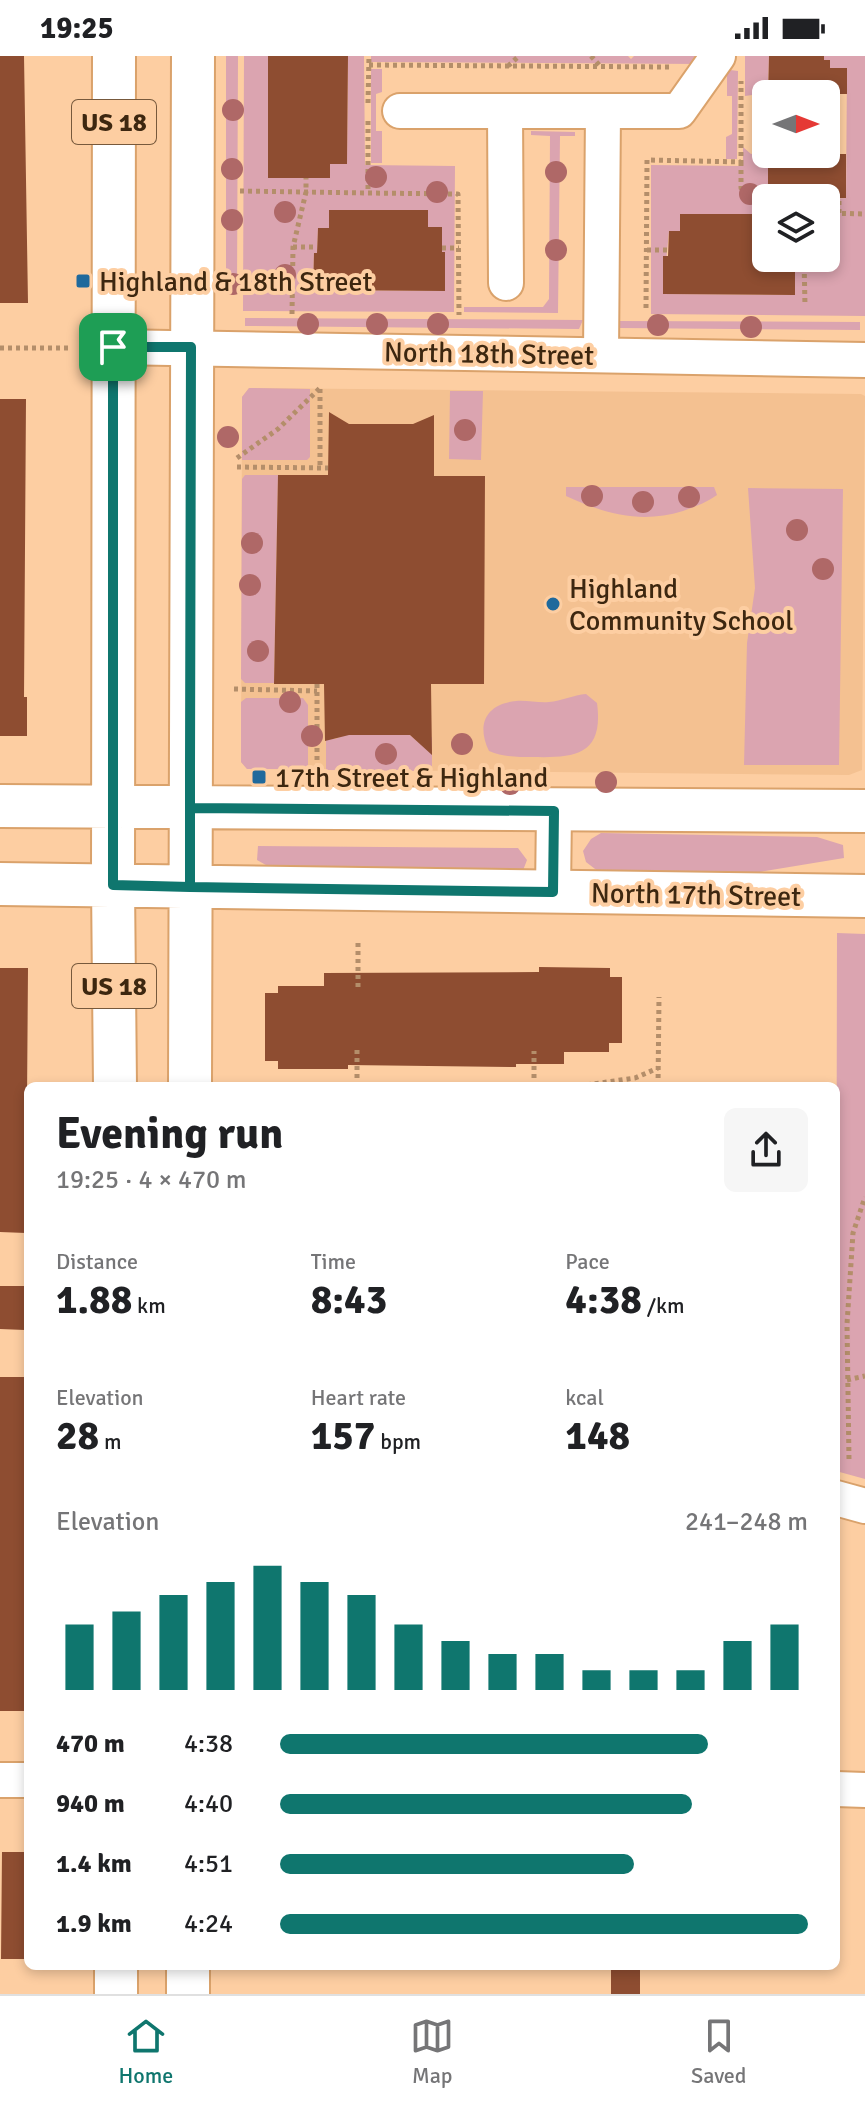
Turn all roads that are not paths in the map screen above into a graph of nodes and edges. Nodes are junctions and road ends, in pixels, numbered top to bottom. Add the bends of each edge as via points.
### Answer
1 (114, 56) edge
2 (193, 56) edge
3 (730, 61) edge
4 (400, 111) dead end
5 (505, 111) junction
6 (603, 111) junction
7 (506, 283) dead end
8 (113, 347) junction
9 (191, 347) junction
10 (601, 355) junction
11 (865, 360) edge
12 (0, 806) edge
13 (113, 807) junction
14 (190, 808) junction
15 (554, 811) junction
16 (865, 811) edge
17 (0, 884) edge
18 (113, 885) junction
19 (190, 887) junction
20 (553, 892) junction
21 (865, 896) edge
22 (115, 1082) edge
23 (190, 1082) edge
24 (840, 1499) edge
25 (865, 1506) edge
26 (0, 1780) edge
27 (24, 1780) edge
28 (840, 1789) edge
29 (865, 1790) edge
30 (116, 1970) edge
31 (188, 1970) edge
32 (116, 1994) edge
33 (188, 1994) edge

1 - 8 main road, US 18
2 - 9 main road, US 18
3 - 6 street via 679,111
4 - 5 street
5 - 6 street
5 - 7 street
6 - 10 street
8 - 9 street, North 18th Street
8 - 13 main road, US 18
9 - 10 street, North 18th Street
9 - 14 main road, US 18
10 - 11 street, North 18th Street
12 - 13 main road
13 - 14 main road
13 - 18 main road, US 18
14 - 15 main road
14 - 19 main road, US 18
15 - 16 main road
15 - 20 street
17 - 18 main road, North 17th Street
18 - 19 main road, North 17th Street
18 - 22 main road, US 18
19 - 20 main road, North 17th Street
19 - 23 main road, US 18
20 - 21 main road, North 17th Street
24 - 25 street
26 - 27 street
28 - 29 street
30 - 32 main road
31 - 33 main road

